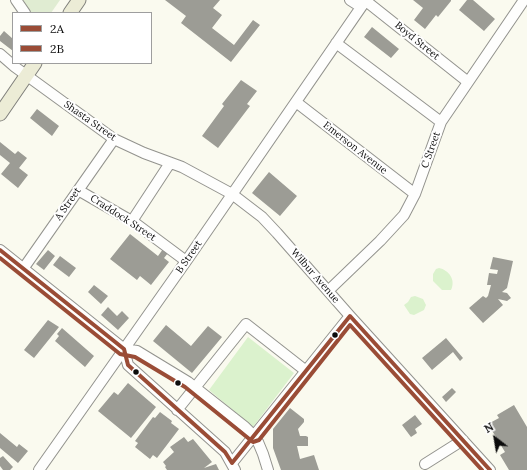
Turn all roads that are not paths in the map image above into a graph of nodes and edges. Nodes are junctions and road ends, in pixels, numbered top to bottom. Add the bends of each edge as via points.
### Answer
1 (16, 0) edge
2 (79, 0) edge
3 (350, 0) edge
4 (524, 0) edge
5 (364, 3) edge
6 (24, 12) edge
7 (71, 12) edge
8 (336, 43) junction
9 (0, 54) edge
10 (12, 64) edge
11 (12, 64) edge
12 (34, 64) edge
13 (26, 75) junction
14 (468, 82) junction
15 (296, 102) junction
16 (0, 114) edge
17 (441, 122) junction
18 (114, 139) junction
19 (170, 163) junction
20 (78, 190) junction
21 (232, 194) junction
22 (415, 194) junction
23 (132, 221) junction
24 (0, 250) edge
25 (186, 261) junction
26 (23, 269) junction
27 (328, 290) junction
28 (350, 316) junction
29 (124, 350) junction
30 (306, 371) junction
31 (196, 388) junction
32 (177, 410) junction
33 (254, 436) junction
34 (463, 440) junction
35 (426, 464) dead end
36 (234, 466) edge
37 (39, 470) edge
38 (268, 470) edge
39 (490, 470) edge

1 - 6 street
2 - 7 main road
3 - 5 street, Boyd Street
4 - 14 street, C Street
5 - 8 street, B Street
5 - 14 street, Boyd Street
8 - 15 street, B Street
8 - 17 street
9 - 11 street, Shasta Street
10 - 13 street, Shasta Street
12 - 13 main road
13 - 16 main road
13 - 18 street, Shasta Street
14 - 17 street, C Street
15 - 21 street, B Street
15 - 22 street, Emerson Avenue
17 - 22 street, C Street
18 - 19 street, Shasta Street
18 - 20 street, A Street
19 - 21 street, Shasta Street
19 - 23 street
20 - 23 street, Craddock Street
20 - 26 street, A Street
21 - 25 street, B Street
21 - 27 street, Wilbur Avenue via 272,227
22 - 27 street, C Street via 404,215
23 - 25 street, Craddock Street
24 - 26 street
25 - 29 street, B Street
26 - 29 street
27 - 28 street, Wilbur Avenue
28 - 30 street
28 - 34 street, Wilbur Avenue
29 - 31 street via 137,351
29 - 32 street via 128,365
29 - 37 street, B Street
30 - 31 street via 246,324
30 - 33 street
31 - 32 street
31 - 33 street
32 - 36 street via 225,452
33 - 36 street
33 - 38 street
34 - 35 street
34 - 39 street, Wilbur Avenue

